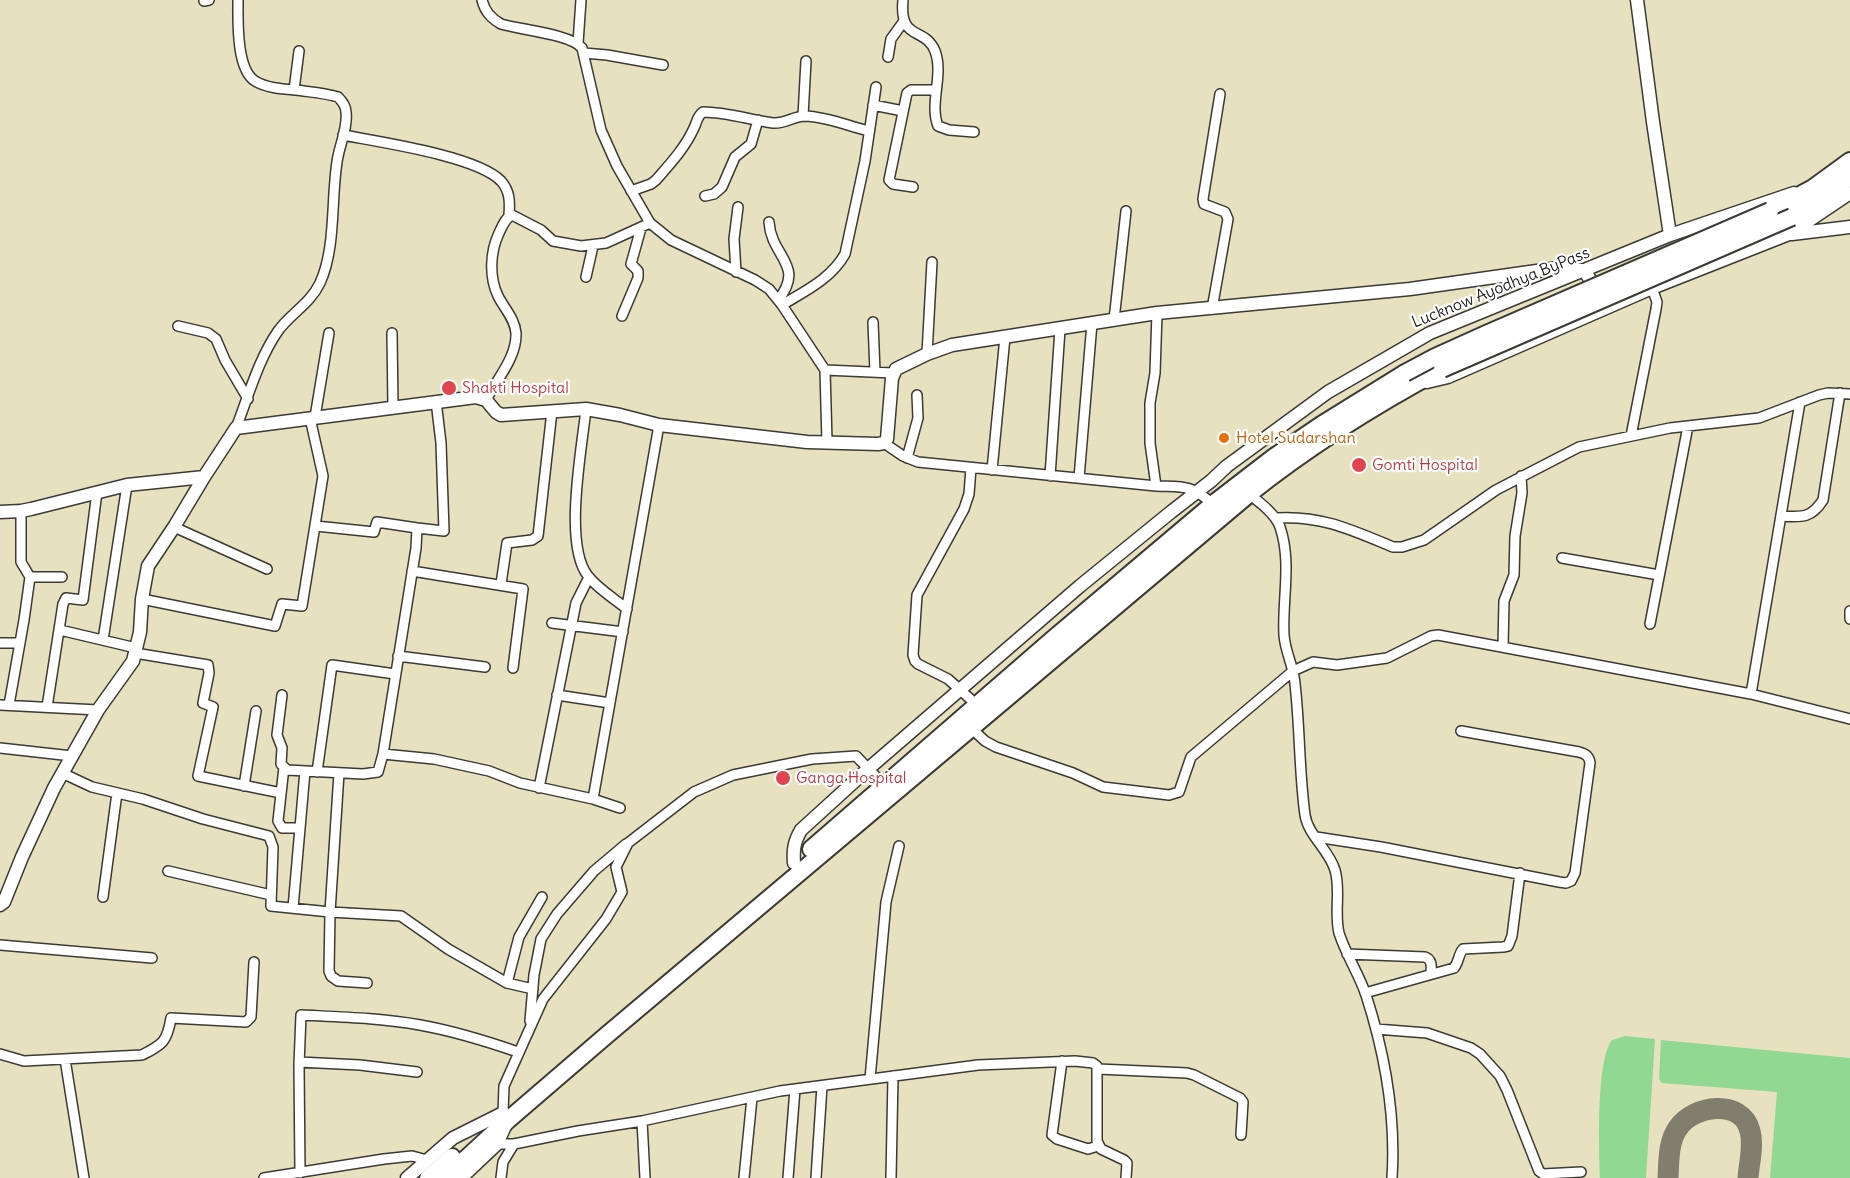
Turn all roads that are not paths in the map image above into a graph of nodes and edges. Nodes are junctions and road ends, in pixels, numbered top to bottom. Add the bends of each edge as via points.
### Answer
1 (238, 0) edge
2 (482, 0) edge
3 (581, 0) edge
4 (903, 0) edge
5 (1637, 0) edge
6 (904, 21) junction
7 (578, 43) junction
8 (299, 51) dead end
9 (584, 53) junction
10 (888, 57) dead end
11 (806, 61) dead end
12 (663, 65) dead end
13 (876, 87) dead end
14 (294, 90) junction
15 (936, 90) junction
16 (1220, 94) dead end
17 (873, 105) junction
18 (903, 111) junction
19 (803, 116) junction
20 (758, 120) junction
21 (869, 131) junction
22 (974, 132) dead end
23 (343, 135) junction
24 (1850, 161) edge
25 (1850, 177) edge
26 (913, 187) dead end
27 (1813, 189) junction
28 (631, 190) junction
29 (1850, 193) edge
30 (705, 196) dead end
31 (738, 207) dead end
32 (1126, 211) dead end
33 (509, 215) junction
34 (769, 222) dead end
35 (645, 225) junction
36 (1850, 227) edge
37 (1789, 234) junction
38 (1670, 235) junction
39 (593, 246) junction
40 (932, 262) dead end
41 (1585, 271) junction
42 (736, 272) junction
43 (586, 277) dead end
44 (1652, 288) junction
45 (780, 303) junction
46 (1606, 308) junction
47 (1212, 309) junction
48 (1157, 314) junction
49 (622, 316) dead end
50 (1114, 320) junction
51 (873, 322) dead end
52 (1092, 324) junction
53 (178, 326) dead end
54 (1060, 328) junction
55 (329, 333) dead end
56 (392, 333) dead end
57 (1005, 337) junction
58 (927, 354) junction
59 (825, 370) junction
60 (875, 372) junction
61 (893, 373) junction
62 (1407, 380) junction
63 (1845, 394) edge
64 (917, 395) dead end
65 (248, 399) junction
66 (486, 400) junction
67 (436, 401) junction
68 (1800, 402) junction
69 (393, 407) junction
70 (586, 409) junction
71 (552, 411) junction
72 (313, 417) junction
73 (659, 425) junction
74 (1688, 426) junction
75 (236, 428) junction
76 (1631, 436) junction
77 (827, 442) junction
78 (884, 443) junction
79 (907, 458) junction
80 (971, 468) junction
81 (992, 470) junction
82 (1050, 476) junction
83 (1521, 476) junction
84 (204, 477) junction
85 (1079, 478) junction
86 (127, 485) junction
87 (1155, 486) junction
88 (1243, 489) junction
89 (1198, 491) junction
90 (97, 492) junction
91 (1213, 504) junction
92 (0, 512) edge
93 (21, 512) junction
94 (1781, 516) junction
95 (1276, 518) junction
96 (315, 526) junction
97 (174, 527) junction
98 (417, 528) junction
99 (1562, 558) dead end
100 (267, 569) dead end
101 (412, 571) junction
102 (1659, 575) junction
103 (30, 577) junction
104 (62, 577) dead end
105 (589, 577) junction
106 (501, 584) junction
107 (142, 599) junction
108 (627, 609) junction
109 (1850, 611) edge
110 (1850, 619) edge
111 (552, 623) dead end
112 (1650, 624) dead end
113 (571, 625) junction
114 (60, 630) junction
115 (623, 632) junction
116 (103, 640) junction
117 (0, 643) edge
118 (20, 643) junction
119 (1503, 647) junction
120 (135, 650) junction
121 (398, 656) junction
122 (485, 667) dead end
123 (513, 668) dead end
124 (1293, 671) junction
125 (396, 674) junction
126 (960, 690) junction
127 (1751, 694) junction
128 (282, 695) dead end
129 (557, 695) junction
130 (610, 703) junction
131 (5, 705) edge
132 (977, 705) junction
133 (47, 707) junction
134 (98, 710) junction
135 (256, 711) dead end
136 (1850, 719) edge
137 (971, 728) junction
138 (1461, 731) dead end
139 (0, 748) edge
140 (383, 754) junction
141 (72, 756) junction
142 (284, 767) junction
143 (868, 769) junction
144 (305, 771) junction
145 (317, 772) junction
146 (62, 773) junction
147 (339, 773) junction
148 (244, 786) junction
149 (885, 786) junction
150 (539, 788) junction
151 (117, 793) junction
152 (281, 793) junction
153 (593, 799) junction
154 (620, 808) dead end
155 (300, 828) junction
156 (1316, 837) junction
157 (628, 843) junction
158 (899, 846) dead end
159 (794, 863) junction
160 (168, 871) dead end
161 (1520, 873) junction
162 (272, 895) junction
163 (103, 897) dead end
164 (542, 897) dead end
165 (0, 905) edge
166 (293, 908) junction
167 (330, 912) junction
168 (0, 945) edge
169 (1347, 954) junction
170 (152, 958) dead end
171 (254, 962) dead end
172 (1431, 974) junction
173 (367, 983) dead end
174 (507, 983) junction
175 (532, 989) junction
176 (1365, 993) junction
177 (529, 1027) junction
178 (1376, 1029) junction
179 (518, 1052) junction
180 (0, 1054) edge
181 (65, 1059) junction
182 (1062, 1061) junction
183 (299, 1062) junction
184 (1098, 1070) junction
185 (417, 1072) dead end
186 (893, 1076) junction
187 (870, 1079) junction
188 (822, 1086) junction
189 (795, 1089) junction
190 (752, 1098) junction
191 (506, 1117) junction
192 (642, 1121) junction
193 (1240, 1135) dead end
194 (497, 1144) junction
195 (514, 1144) junction
196 (1098, 1146) junction
197 (427, 1160) junction
198 (1581, 1172) dead end
199 (300, 1173) junction
200 (84, 1178) edge
201 (264, 1178) edge
202 (407, 1178) edge
203 (428, 1178) edge
204 (445, 1178) edge
205 (461, 1178) edge
206 (501, 1178) edge
207 (645, 1178) edge
208 (744, 1178) edge
209 (788, 1178) edge
210 (816, 1178) edge
211 (891, 1178) edge
212 (1126, 1178) edge
213 (1392, 1178) edge

1 - 14 street via 240,43 249,76 257,82
2 - 7 street via 486,11 501,24
3 - 7 street
4 - 6 street
5 - 38 street
6 - 10 street via 891,39
6 - 15 street via 935,51
7 - 9 street
8 - 14 street
9 - 12 street
9 - 28 street via 601,130
11 - 19 street
13 - 17 street
14 - 23 street via 341,99 347,114
15 - 18 street via 908,91
15 - 22 street via 938,126
16 - 47 street via 1203,199 1207,206 1225,212 1228,219
17 - 18 street
17 - 21 street
18 - 26 street via 889,180
19 - 20 street via 782,123
19 - 21 street via 836,120
20 - 28 street via 700,113 684,146 656,180
20 - 30 street via 751,144 735,157 722,187
21 - 45 street via 839,264 830,274
23 - 33 street via 456,159 491,173 509,194
23 - 65 street via 325,271 314,293 277,332
24 - 27 highway
25 - 62 highway, bridge via 1792,217 1442,369
27 - 38 street, Lucknow Ayodhya ByPass
27 - 62 highway, bridge via 1486,333 1435,357
28 - 35 street
29 - 37 street
31 - 42 street via 734,238
32 - 50 street
33 - 39 street via 541,230 553,241
33 - 66 street via 497,236 491,266 496,290 515,328 515,343
34 - 45 street via 771,238 789,270
35 - 39 street
35 - 42 street
35 - 49 street via 631,264 638,278
36 - 37 street
37 - 44 street
38 - 41 street, Lucknow Ayodhya ByPass
39 - 43 street
40 - 58 street
41 - 46 street
41 - 47 street via 1565,267 1410,289
41 - 89 street, Lucknow Ayodhya ByPass via 1417,339 1328,392
42 - 45 street via 763,284
44 - 46 street
44 - 76 street via 1656,309
45 - 59 street
46 - 62 street via 1448,377
47 - 48 street
48 - 50 street
48 - 87 street via 1150,413
50 - 52 street
51 - 60 street
52 - 54 street
52 - 85 street
53 - 65 street via 208,333 216,339
54 - 57 street
54 - 82 street
55 - 72 street
56 - 69 street
57 - 58 street via 952,345
57 - 81 street
58 - 61 street
59 - 60 street
59 - 77 street
60 - 61 street
61 - 78 street
62 - 88 highway via 1321,424
63 - 68 street via 1819,395
63 - 94 street via 1823,500 1810,515
64 - 79 street via 918,418
65 - 75 street
66 - 67 street via 476,397
66 - 71 street via 501,415
67 - 69 street
67 - 98 street via 444,531
68 - 74 street via 1759,418
68 - 94 street
69 - 72 street
70 - 71 street
70 - 73 street
70 - 105 street via 575,518 582,566
71 - 106 street via 538,536 507,543
72 - 75 street
72 - 96 street via 322,476
73 - 77 street
73 - 108 street
74 - 76 street
74 - 102 street
75 - 84 street
76 - 83 street via 1571,449
77 - 78 street
78 - 79 street
79 - 80 street
80 - 81 street
80 - 126 street via 964,509 917,595 913,655 918,664 948,679
81 - 82 street
82 - 85 street
83 - 95 street via 1425,540 1402,547 1339,525 1297,517
83 - 119 street via 1514,575 1504,601
84 - 86 street
84 - 97 street
85 - 87 street
86 - 90 street
86 - 116 street
87 - 89 street
88 - 91 highway
88 - 95 street
88 - 137 highway via 1151,574
89 - 91 street
89 - 126 street, Lucknow Ayodhya ByPass
90 - 93 street
90 - 114 street via 83,600 66,598
91 - 132 highway
92 - 93 street
93 - 103 street via 21,562
94 - 127 street
95 - 124 street via 1286,559 1284,636
96 - 98 street via 374,532 376,522
96 - 107 street via 302,606 282,604 275,626
97 - 100 street
97 - 107 street via 148,566
98 - 101 street
99 - 102 street
101 - 106 street
101 - 121 street
102 - 112 street
103 - 104 street
103 - 118 street
105 - 108 street
105 - 113 street via 576,603
106 - 123 street via 523,589
107 - 120 street
108 - 115 street
109 - 110 street
111 - 113 street
113 - 115 street
113 - 129 street
114 - 116 street
114 - 133 street
115 - 130 street
116 - 120 street
117 - 118 street
118 - 131 street
119 - 124 street via 1438,635 1387,657 1337,665 1313,662
119 - 127 street
120 - 134 street via 133,661
120 - 148 street via 208,665 203,703 213,707 198,776
121 - 122 street
121 - 125 street
124 - 137 street via 1191,758 1175,795 1102,787 996,747
124 - 156 street via 1305,818
125 - 140 street
125 - 145 street via 332,665
126 - 132 street
126 - 143 street, Lucknow Ayodhya ByPass
127 - 136 street
128 - 142 street via 277,735
129 - 130 street
129 - 150 street
130 - 153 street
131 - 133 street
132 - 149 highway
133 - 134 street
134 - 141 street
135 - 148 street
137 - 191 highway
138 - 161 street via 1580,752 1589,758 1574,878 1566,883
139 - 141 street
140 - 147 street via 378,772
140 - 150 street via 478,768
141 - 146 street
142 - 144 street
142 - 152 street
143 - 149 street
143 - 157 street via 856,756 812,759 733,776 694,792
143 - 159 street, Lucknow Ayodhya ByPass via 801,830 793,850
144 - 145 street
144 - 155 street
145 - 147 street
146 - 151 street
146 - 165 street
147 - 167 street
148 - 152 street
149 - 159 highway
150 - 153 street
151 - 162 street via 269,836 273,847
151 - 163 street
152 - 155 street via 278,821 282,828
153 - 154 street
155 - 166 street
156 - 161 street
156 - 169 street via 1336,871 1338,926
157 - 175 street via 594,871 557,914 541,939
157 - 177 street via 616,867 622,892 606,919 543,999
158 - 187 street via 886,902
159 - 191 highway
160 - 162 street
161 - 172 street via 1508,946 1462,949 1454,968
162 - 166 street via 271,906
164 - 174 street via 519,937
166 - 167 street
167 - 173 street via 331,976 338,981
167 - 174 street via 401,915 448,949
168 - 170 street
169 - 172 street via 1425,957 1431,962
169 - 176 street
171 - 181 street via 251,1017 246,1022 171,1018 169,1035 142,1055
172 - 176 street
174 - 175 street
175 - 177 street
176 - 178 street
177 - 179 street
178 - 198 street via 1427,1033 1480,1054 1500,1076 1539,1171
178 - 213 street via 1391,1110
179 - 183 street via 420,1025 301,1015
179 - 191 street via 504,1086
180 - 181 street via 24,1061
181 - 200 street
182 - 184 street via 1093,1063
182 - 186 street via 978,1065
182 - 196 street via 1052,1135 1088,1149
183 - 185 street
183 - 199 street
184 - 193 street via 1194,1075 1240,1098
184 - 196 street
186 - 187 street
186 - 211 street
187 - 188 street
188 - 189 street
188 - 210 street
189 - 190 street
189 - 209 street
190 - 192 street
190 - 208 street
191 - 194 street
191 - 197 street via 453,1138
191 - 203 highway
191 - 204 highway
192 - 195 street
192 - 207 street
194 - 195 street
194 - 205 street
195 - 206 street via 503,1162
196 - 212 street via 1125,1160
197 - 199 street via 412,1156
197 - 202 street
199 - 201 street

